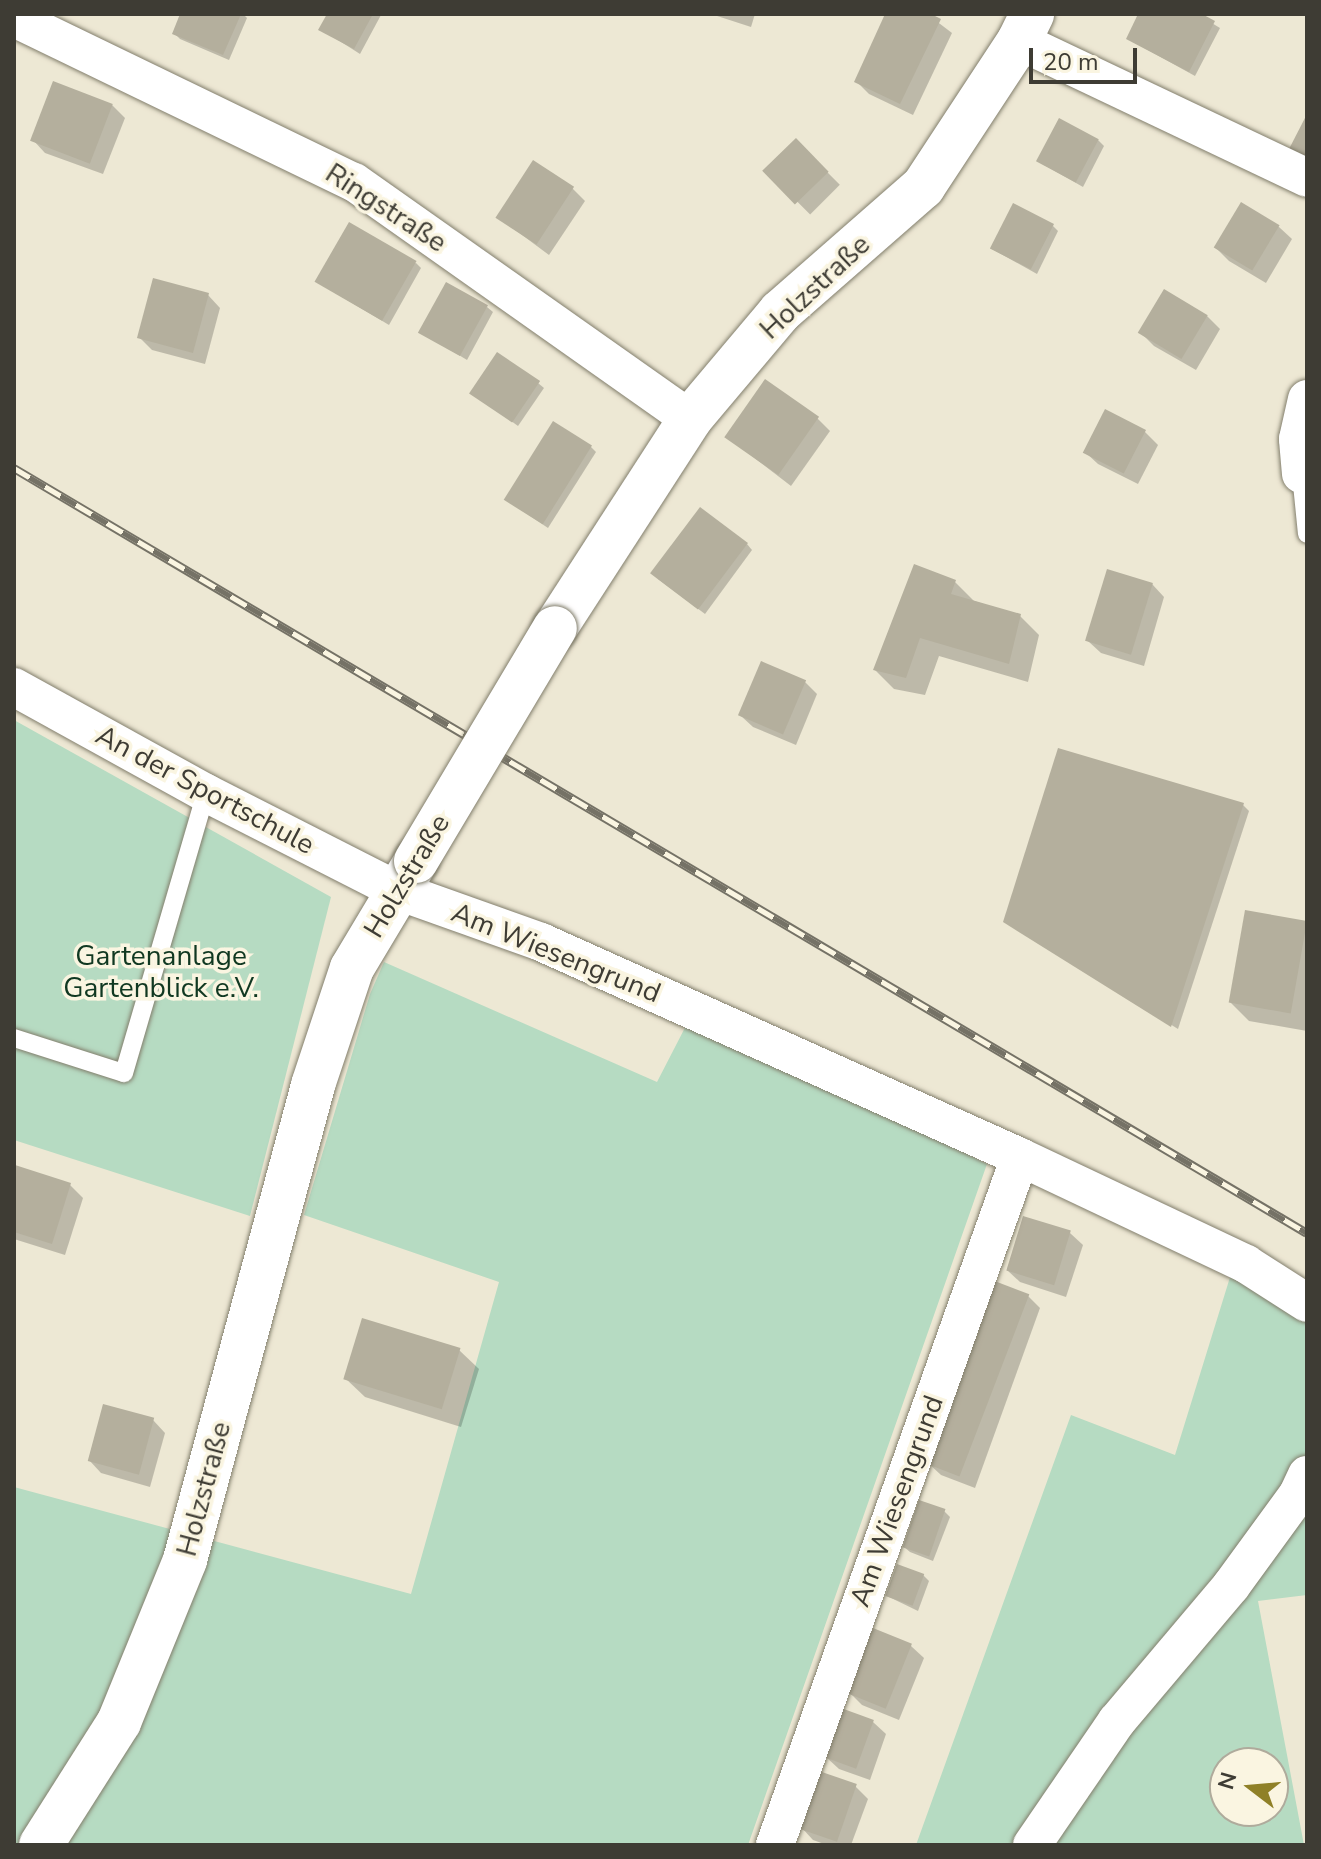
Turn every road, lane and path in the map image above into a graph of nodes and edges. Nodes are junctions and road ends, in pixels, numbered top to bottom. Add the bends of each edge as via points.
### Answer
1 (14, 18) edge
2 (1025, 28) edge
3 (1307, 178) edge
4 (1307, 399) edge
5 (690, 419) junction
6 (1304, 475) edge
7 (1307, 534) edge
8 (14, 687) edge
9 (206, 793) junction
10 (407, 876) junction
11 (14, 1038) edge
12 (1020, 1157) junction
13 (1307, 1303) edge
14 (1307, 1475) edge
15 (41, 1845) edge
16 (775, 1845) edge
17 (1032, 1845) edge

1 - 5 street, Ringstraße via 354,182
2 - 3 street, Holzstraße
2 - 5 street, Holzstraße via 923,187 780,312
4 - 6 street via 1298,439
5 - 10 street, Holzstraße, bridge via 555,628
6 - 7 lane
8 - 9 street, An der Sportschule
9 - 10 street, An der Sportschule
9 - 11 lane via 124,1073
10 - 12 street, Am Wiesengrund via 541,942
10 - 15 street, Holzstraße via 352,968 313,1085 185,1560 119,1722
12 - 13 street, Am Wiesengrund via 1246,1264
12 - 16 street, Am Wiesengrund
14 - 17 street via 1231,1586 1117,1721

